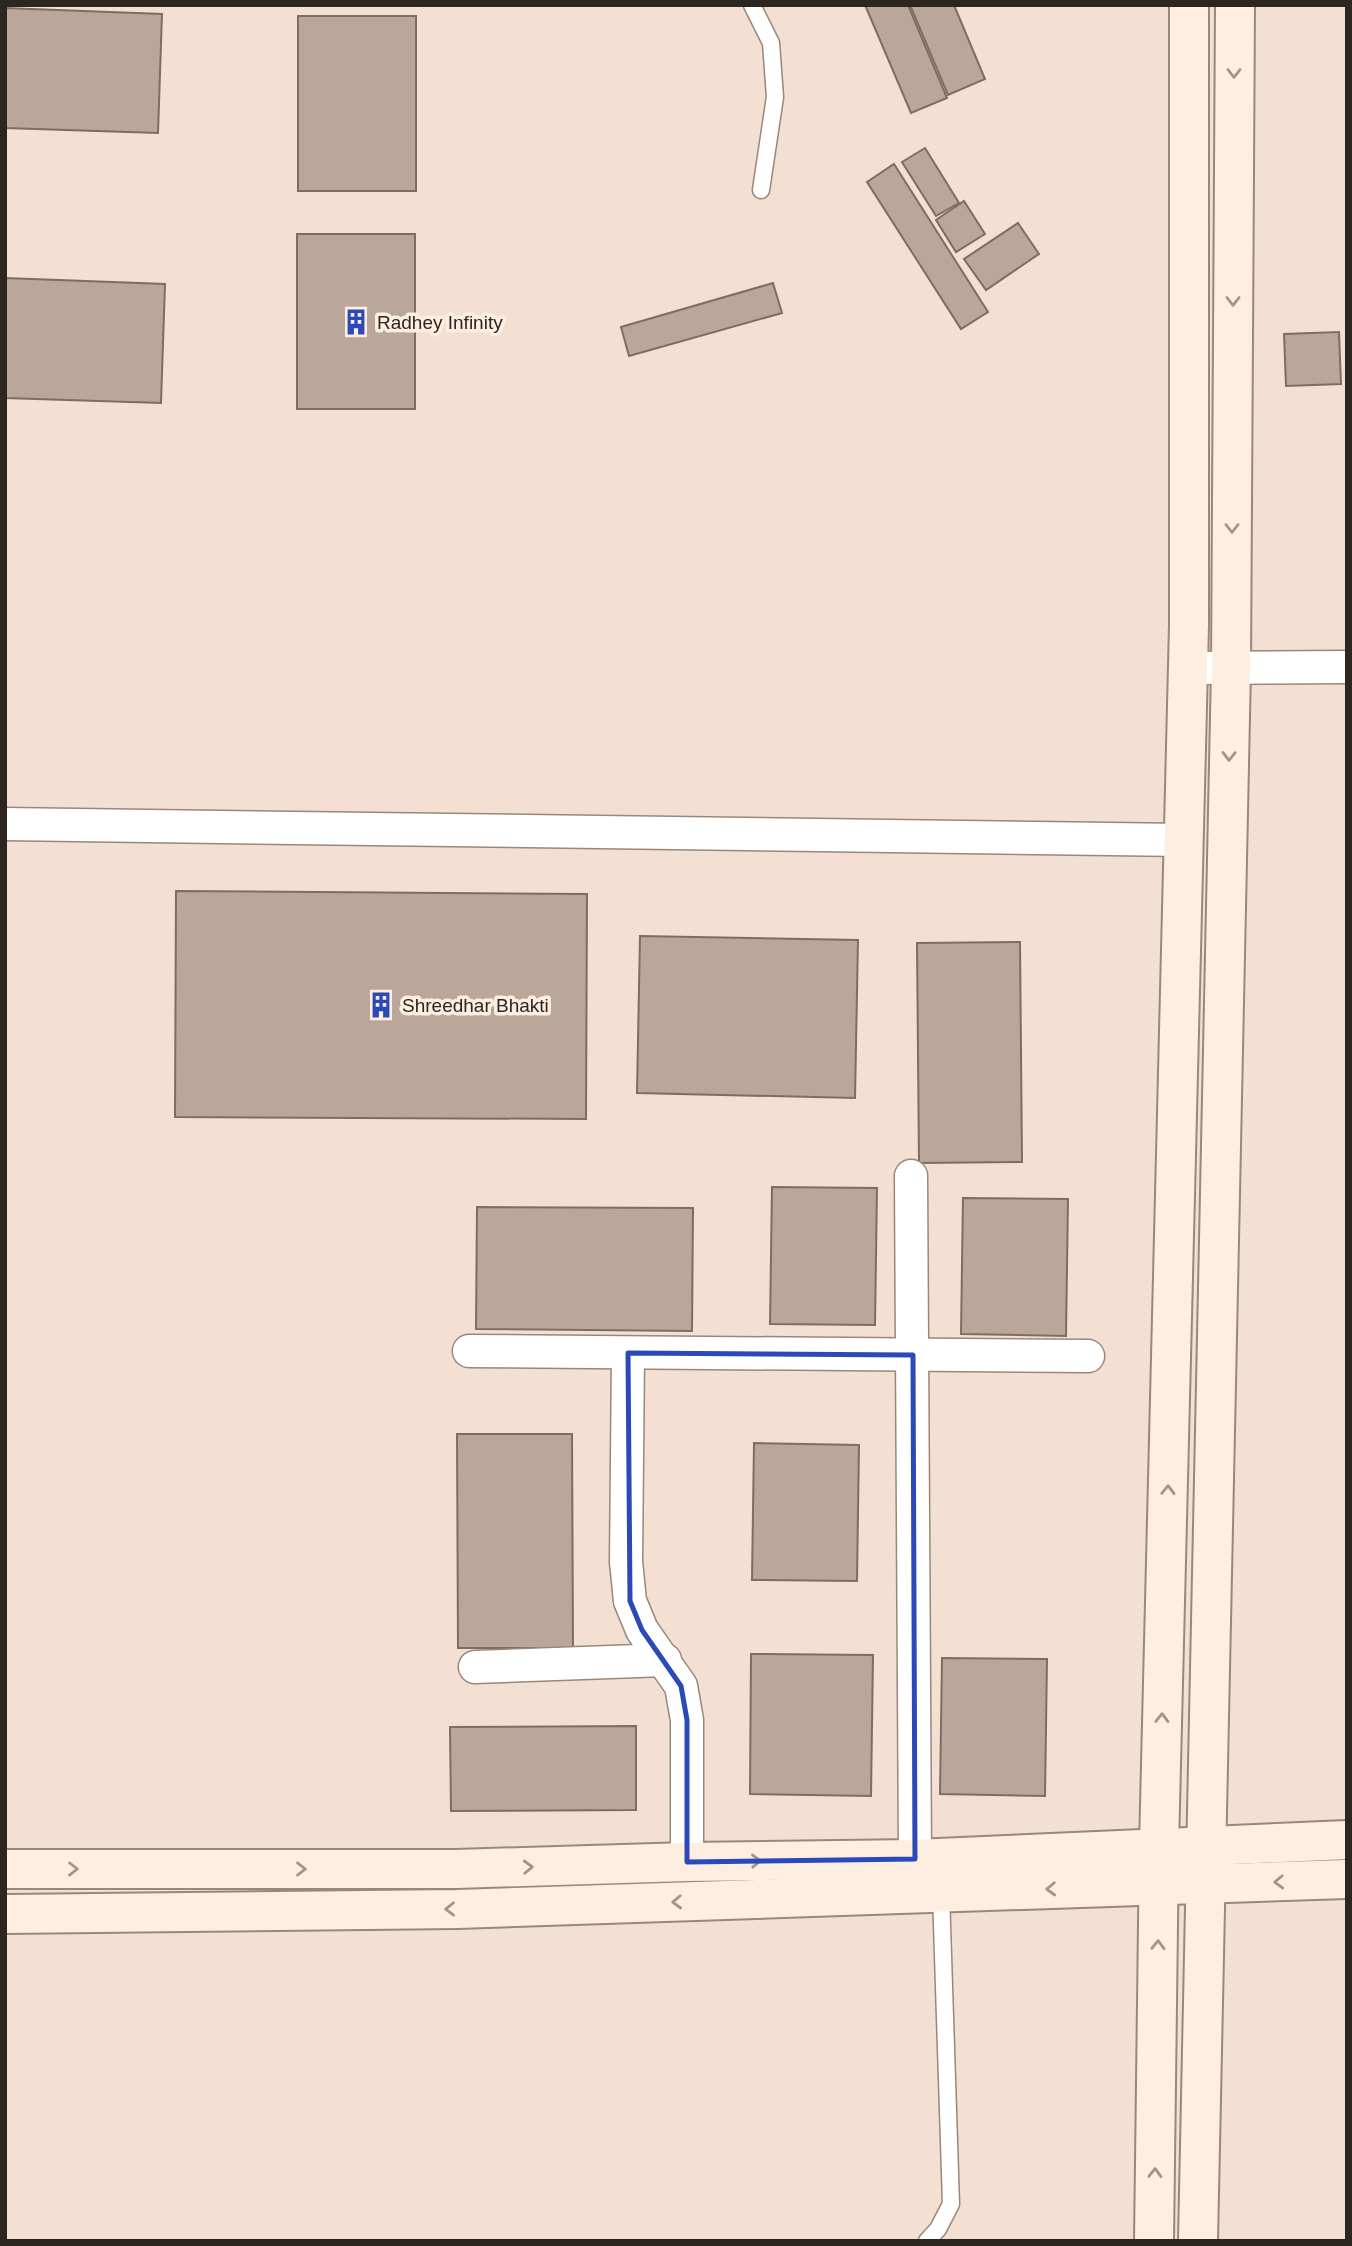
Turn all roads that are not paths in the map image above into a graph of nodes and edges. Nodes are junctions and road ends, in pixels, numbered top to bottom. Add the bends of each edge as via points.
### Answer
1 (752, 5) edge
2 (1189, 5) edge
3 (1235, 5) edge
4 (761, 190) dead end
5 (1347, 667) edge
6 (1188, 668) junction
7 (1231, 669) junction
8 (5, 824) edge
9 (1184, 840) junction
10 (911, 1176) dead end
11 (469, 1351) dead end
12 (628, 1353) junction
13 (913, 1355) junction
14 (1088, 1356) dead end
15 (665, 1660) junction
16 (475, 1667) dead end
17 (1347, 1840) edge
18 (1205, 1845) junction
19 (1159, 1846) junction
20 (915, 1859) junction
21 (687, 1862) junction
22 (5, 1869) edge
23 (1347, 1879) edge
24 (1204, 1884) junction
25 (1159, 1886) junction
26 (941, 1893) junction
27 (5, 1914) edge
28 (927, 2241) edge
29 (1154, 2241) edge
30 (1198, 2241) edge

1 - 4 lane via 771,43 775,97
2 - 6 street
3 -> 7 street
5 - 7 street
6 - 7 street
6 - 9 street
7 -> 18 street
8 - 9 street
19 -> 9 street
10 - 13 street
11 - 12 street
12 - 13 street
12 - 15 street via 626,1562 630,1601 642,1630
13 - 14 street
13 - 20 street
15 - 16 street
15 - 21 street via 681,1686 687,1720
17 - 18 street
18 - 19 street
18 - 24 street
19 - 20 street
19 - 25 street
21 -> 20 street
22 -> 21 street via 456,1869
23 -> 24 street
24 - 25 street
24 - 30 street
25 -> 26 street
29 -> 25 street
26 -> 27 street via 457,1909
26 - 28 lane via 951,2204

